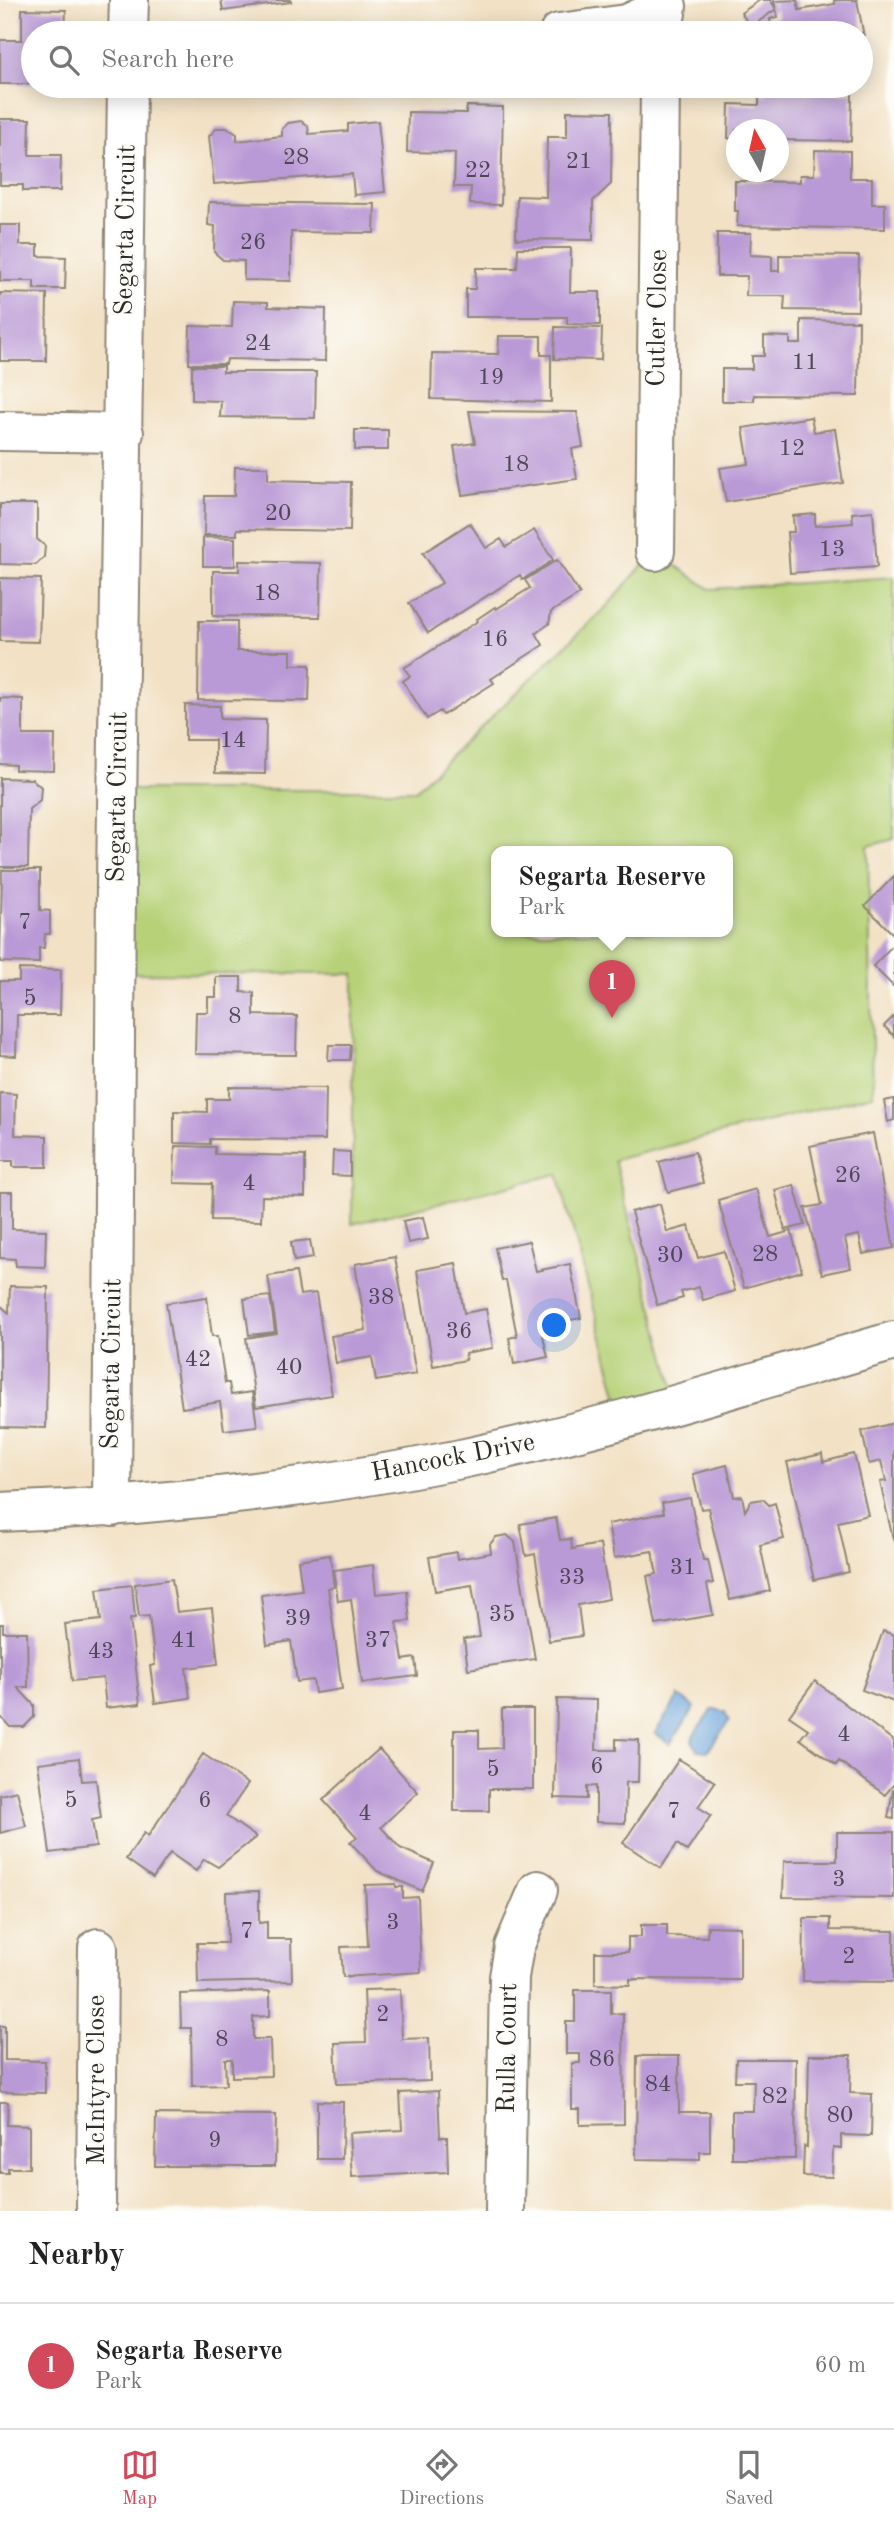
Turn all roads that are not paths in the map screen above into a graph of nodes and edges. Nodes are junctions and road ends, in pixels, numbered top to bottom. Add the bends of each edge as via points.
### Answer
1 (129, 0) edge
2 (128, 21) edge
3 (634, 21) edge
4 (665, 21) edge
5 (127, 98) edge
6 (660, 98) edge
7 (0, 431) edge
8 (124, 433) junction
9 (655, 551) dead end
10 (894, 1341) edge
11 (112, 1507) junction
12 (0, 1512) edge
13 (538, 1890) dead end
14 (98, 1948) dead end
15 (96, 2211) edge
16 (505, 2211) edge

1 - 2 street
3 - 4 street via 667,6
5 - 8 street, Segarta Circuit
6 - 9 street, Cutler Close
7 - 8 street
8 - 11 street, Segarta Circuit
10 - 11 street, Hancock Drive via 624,1420 455,1460 291,1489
11 - 12 street, Hancock Drive
13 - 16 street, Rulla Court via 514,1947 509,1978
14 - 15 street, McIntyre Close

